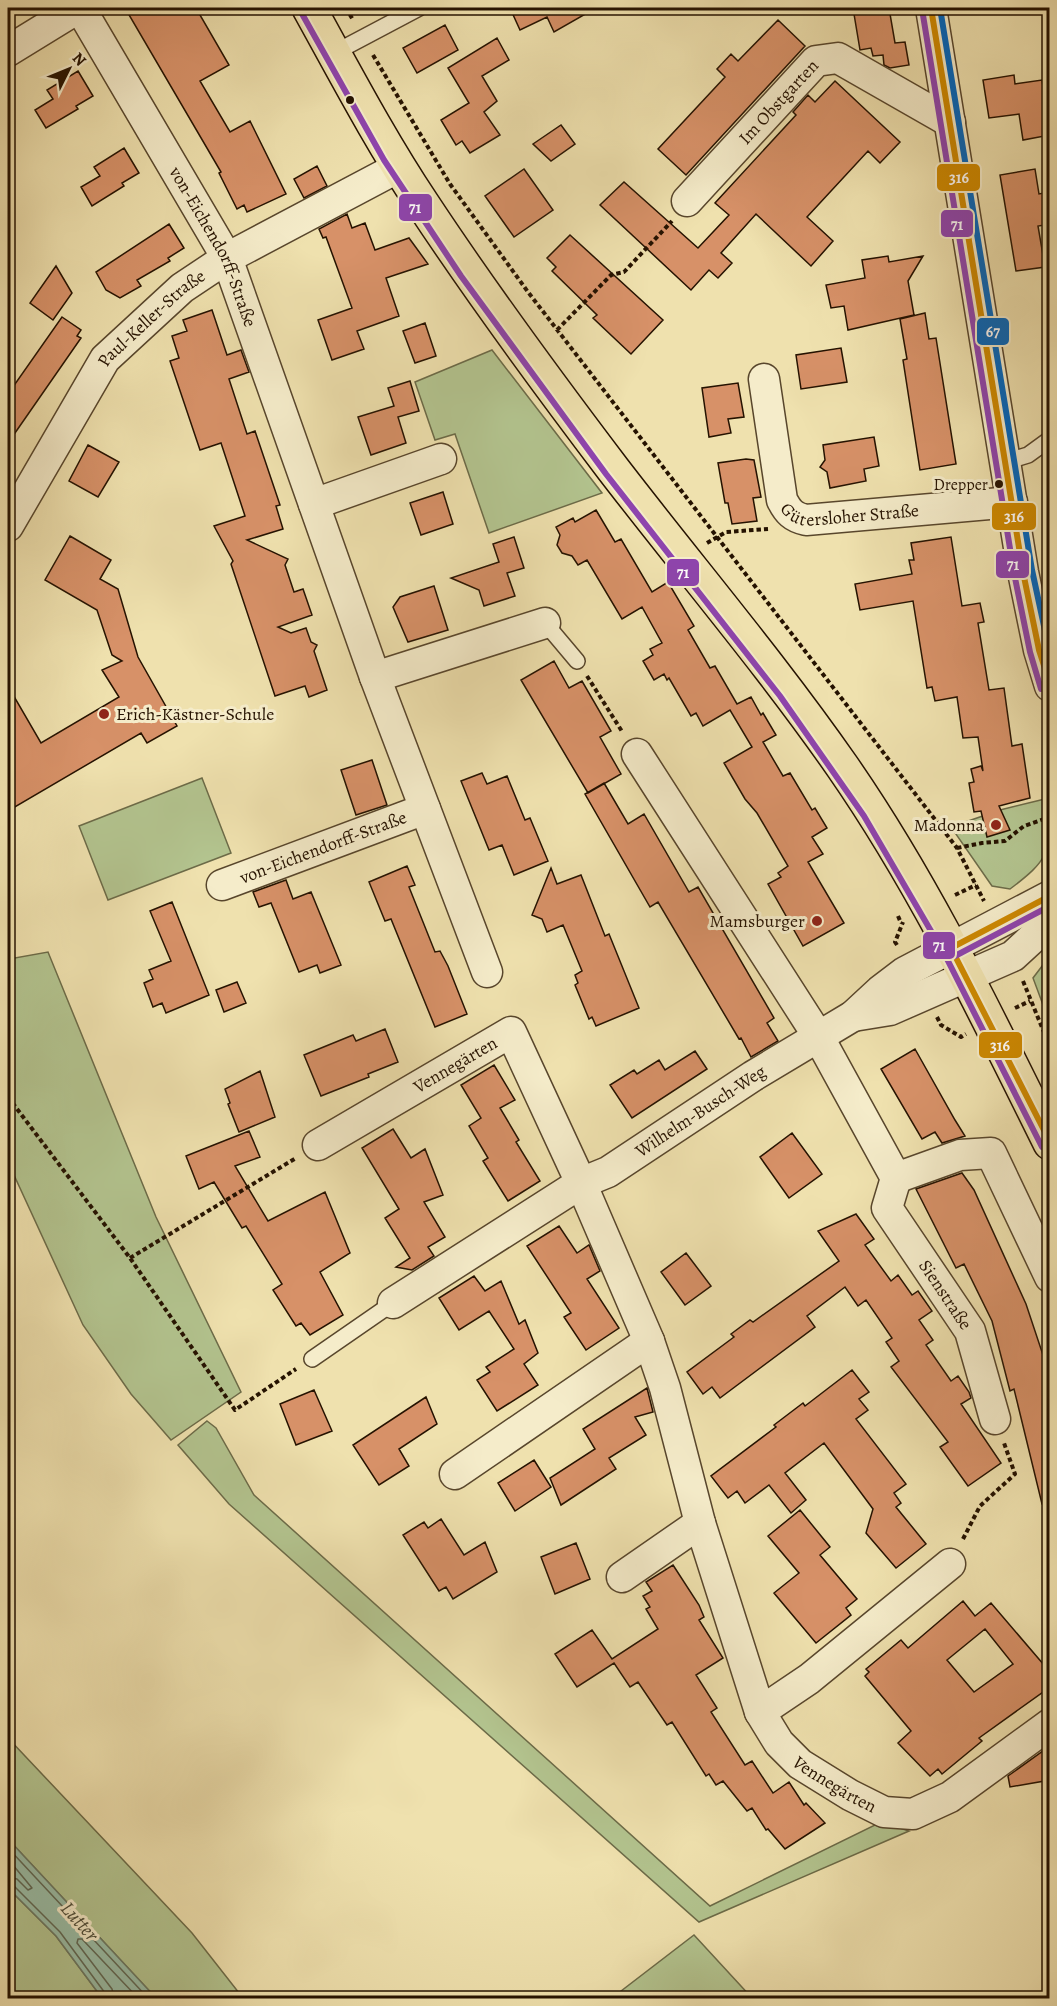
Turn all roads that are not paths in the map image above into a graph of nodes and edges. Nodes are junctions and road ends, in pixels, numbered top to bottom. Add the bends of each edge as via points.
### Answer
1 (79, 8) edge
2 (309, 8) edge
3 (418, 8) edge
4 (931, 8) edge
5 (8, 51) edge
6 (334, 53) junction
7 (950, 122) junction
8 (399, 167) junction
9 (687, 201) road end
10 (227, 258) junction
11 (764, 379) dead end
12 (1050, 439) edge
13 (441, 459) dead end
14 (1005, 462) junction
15 (1012, 502) junction
16 (314, 504) junction
17 (8, 526) edge
18 (545, 623) joint
19 (577, 661) road end
20 (375, 677) junction
21 (1050, 686) edge
22 (637, 754) road end
23 (425, 809) junction
24 (222, 885) dead end
25 (1050, 896) edge
26 (1050, 922) edge
27 (951, 948) junction
28 (488, 972) dead end
29 (968, 978) junction
30 (854, 1016) junction
31 (818, 1036) junction
32 (1050, 1143) edge
33 (318, 1145) road end
34 (896, 1178) junction
35 (581, 1183) junction
36 (1050, 1277) edge
37 (393, 1304) joint
38 (649, 1341) junction
39 (312, 1359) road end
40 (995, 1419) road end
41 (454, 1474) dead end
42 (700, 1523) junction
43 (950, 1564) road end
44 (622, 1577) dead end
45 (760, 1712) junction
46 (1050, 1724) edge

1 - 5 street
1 - 10 street, von-Eichendorff-Straße
2 - 6 main road
3 - 6 lane
4 - 7 street
6 - 8 main road
7 - 9 street, Im Obstgarten via 838,58 816,61
7 - 14 street
8 - 10 street, Paul-Keller-Straße
8 - 27 main road via 503,320 841,766 880,824
10 - 16 street, von-Eichendorff-Straße
10 - 17 street, Paul-Keller-Straße via 182,288 105,359
11 - 15 street, Gütersloher Straße via 783,500 796,517 806,520
12 - 14 lane via 1028,455
13 - 16 street
14 - 15 street
15 - 21 street via 1039,650
16 - 20 street, von-Eichendorff-Straße
18 - 19 lane
18 - 20 street
20 - 23 street, von-Eichendorff-Straße
22 - 31 street
23 - 24 street, von-Eichendorff-Straße
23 - 28 street, von-Eichendorff-Straße
25 - 27 street
26 - 29 street via 1013,956
27 - 29 main road
27 - 30 street, Wilhelm-Busch-Weg via 905,972
29 - 30 street, Wilhelm-Busch-Weg via 890,1010
29 - 32 main road
30 - 31 street, Wilhelm-Busch-Weg
31 - 34 street
31 - 35 street, Wilhelm-Busch-Weg via 608,1172
33 - 35 street, Vennegärten via 511,1032
34 - 36 street via 960,1155 991,1153
34 - 40 street, Sienstraße via 887,1208 970,1331
35 - 37 street
35 - 38 street, Vennegärten
37 - 39 lane
38 - 41 street
38 - 42 street, Vennegärten
42 - 44 street
42 - 45 street, Vennegärten
43 - 45 street via 809,1680
45 - 46 street, Vennegärten via 779,1743 800,1764 884,1812 913,1814 950,1797

